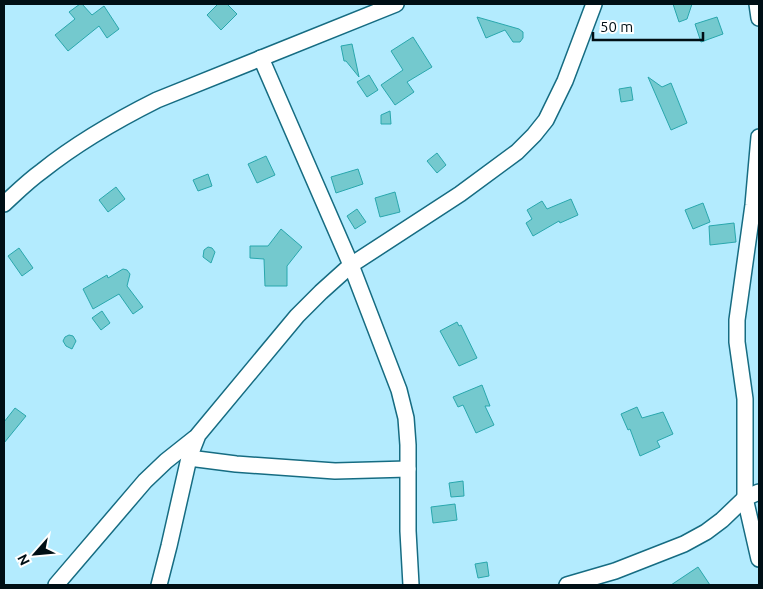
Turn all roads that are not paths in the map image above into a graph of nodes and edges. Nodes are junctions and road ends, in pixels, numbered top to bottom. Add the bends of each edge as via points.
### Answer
1 (396, 4) edge
2 (594, 4) edge
3 (757, 4) edge
4 (759, 18) edge
5 (262, 58) junction
6 (759, 137) edge
7 (4, 204) edge
8 (351, 265) junction
9 (198, 435) junction
10 (189, 458) junction
11 (408, 469) junction
12 (759, 492) edge
13 (745, 498) junction
14 (759, 559) edge
15 (56, 585) edge
16 (159, 585) edge
17 (411, 585) edge
18 (567, 585) edge

1 - 5 street
2 - 8 street via 564,81 546,120 534,135 517,152 460,194
3 - 4 street
5 - 7 street via 130,113 42,171
5 - 8 street
6 - 13 street via 736,320 745,399
8 - 9 street via 297,316
8 - 11 street via 403,403
9 - 10 street
9 - 15 street via 145,481
10 - 11 street via 335,472
10 - 16 street
11 - 17 street
12 - 13 street
13 - 14 street
13 - 18 street via 722,520 684,544

